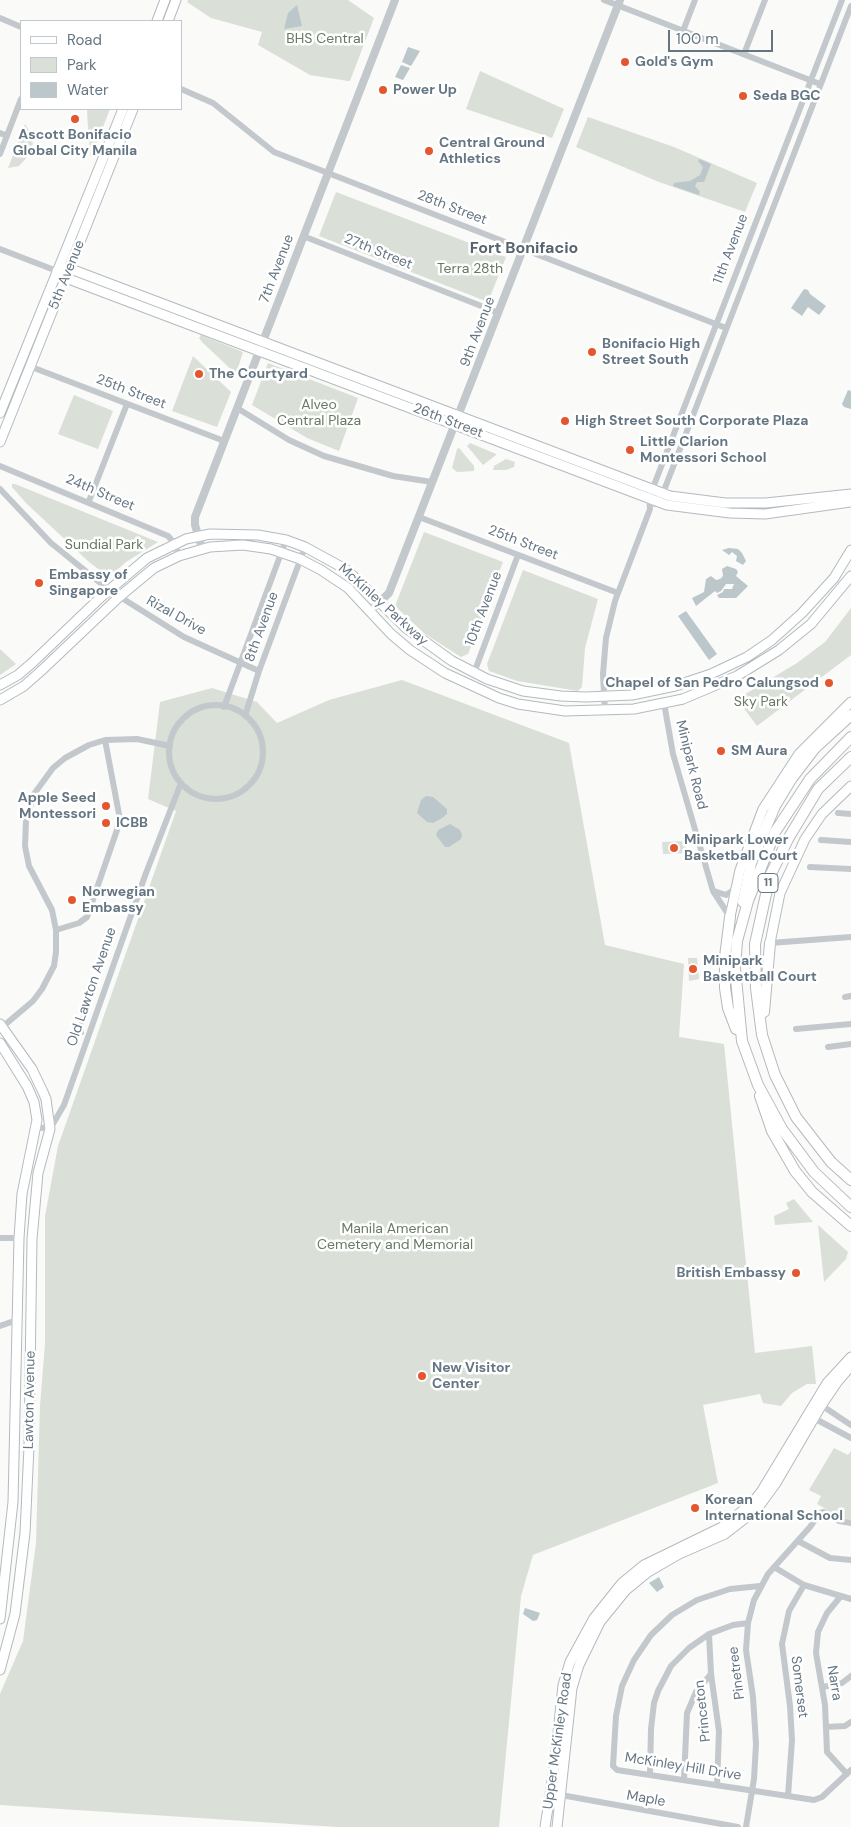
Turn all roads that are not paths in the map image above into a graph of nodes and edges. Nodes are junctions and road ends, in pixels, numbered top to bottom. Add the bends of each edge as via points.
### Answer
1 (165, 0) edge
2 (176, 0) edge
3 (395, 0) edge
4 (604, 0) edge
5 (695, 0) edge
6 (765, 0) edge
7 (842, 0) edge
8 (619, 3) edge
9 (851, 6) edge
10 (0, 18) edge
11 (157, 20) edge
12 (168, 20) edge
13 (20, 27) edge
14 (683, 31) junction
15 (744, 54) junction
16 (810, 80) junction
17 (820, 84) junction
18 (182, 89) edge
19 (20, 102) edge
20 (123, 110) edge
21 (133, 110) edge
22 (0, 133) edge
23 (7, 136) junction
24 (0, 154) edge
25 (328, 173) junction
26 (303, 236) junction
27 (0, 249) edge
28 (524, 249) junction
29 (70, 268) junction
30 (57, 271) junction
31 (66, 278) junction
32 (499, 313) junction
33 (715, 323) junction
34 (726, 328) junction
35 (263, 341) junction
36 (260, 350) junction
37 (29, 366) junction
38 (127, 404) junction
39 (237, 408) junction
40 (0, 413) edge
41 (457, 419) junction
42 (224, 441) junction
43 (0, 442) edge
44 (0, 466) edge
45 (432, 482) junction
46 (0, 489) edge
47 (652, 489) junction
48 (662, 493) junction
49 (851, 494) edge
50 (648, 498) junction
51 (89, 501) junction
52 (658, 502) junction
53 (851, 502) edge
54 (650, 508) junction
55 (419, 517) junction
56 (198, 536) junction
57 (286, 540) junction
58 (175, 544) junction
59 (305, 547) junction
60 (202, 548) junction
61 (851, 550) edge
62 (281, 552) junction
63 (518, 555) junction
64 (179, 556) junction
65 (300, 559) junction
66 (851, 576) edge
67 (109, 590) junction
68 (618, 593) junction
69 (119, 597) junction
70 (380, 602) junction
71 (370, 611) junction
72 (240, 663) junction
73 (259, 671) junction
74 (474, 673) junction
75 (0, 685) edge
76 (603, 697) junction
77 (0, 700) edge
78 (851, 702) edge
79 (664, 703) junction
80 (224, 706) junction
81 (605, 711) junction
82 (851, 714) edge
83 (245, 716) junction
84 (851, 737) edge
85 (105, 740) junction
86 (170, 746) junction
87 (851, 757) edge
88 (181, 783) junction
89 (851, 786) edge
90 (838, 813) dead end
91 (851, 814) edge
92 (821, 840) dead end
93 (851, 842) edge
94 (810, 867) dead end
95 (851, 869) edge
96 (735, 888) junction
97 (712, 891) junction
98 (730, 917) junction
99 (56, 930) junction
100 (851, 937) edge
101 (737, 942) junction
102 (770, 943) junction
103 (851, 1024) edge
104 (1, 1027) edge
105 (796, 1029) dead end
106 (762, 1035) junction
107 (742, 1041) junction
108 (0, 1044) edge
109 (851, 1044) edge
110 (828, 1047) dead end
111 (754, 1073) junction
112 (37, 1127) junction
113 (50, 1129) junction
114 (851, 1180) edge
115 (851, 1207) edge
116 (851, 1226) edge
117 (0, 1238) edge
118 (18, 1238) junction
119 (17, 1320) junction
120 (0, 1326) edge
121 (851, 1357) edge
122 (851, 1366) edge
123 (818, 1403) junction
124 (810, 1416) junction
125 (851, 1425) edge
126 (851, 1438) edge
127 (851, 1523) edge
128 (798, 1541) junction
129 (693, 1544) junction
130 (851, 1560) edge
131 (774, 1567) junction
132 (760, 1586) junction
133 (804, 1586) junction
134 (841, 1596) junction
135 (851, 1599) edge
136 (0, 1619) edge
137 (748, 1623) junction
138 (709, 1634) junction
139 (0, 1670) edge
140 (711, 1674) junction
141 (851, 1676) edge
142 (823, 1687) junction
143 (851, 1722) edge
144 (826, 1727) junction
145 (849, 1772) edge
146 (650, 1774) junction
147 (684, 1779) junction
148 (717, 1785) junction
149 (752, 1790) junction
150 (550, 1793) junction
151 (561, 1796) junction
152 (788, 1796) junction
153 (545, 1827) edge
154 (557, 1827) edge
155 (738, 1827) edge
156 (746, 1827) edge

1 - 11 main road
2 - 12 main road
3 - 25 street, 7th Avenue
4 - 8 street
5 - 14 street
6 - 15 street
7 - 16 street, 11th Avenue
8 - 14 street
8 - 28 street, 9th Avenue
9 - 17 street, 11th Avenue
10 - 13 street
14 - 15 street
15 - 16 street
16 - 17 street
16 - 33 street, 11th Avenue
17 - 34 street, 11th Avenue
18 - 25 street, 28th Street via 213,104 270,150
19 - 23 street
20 - 30 main road, 5th Avenue
21 - 29 main road, 5th Avenue
22 - 23 street
23 - 24 street
25 - 26 street, 7th Avenue
25 - 28 street, 28th Street
26 - 32 street, 27th Street
26 - 35 street, 7th Avenue
27 - 30 street, 26th Street
28 - 32 street, 9th Avenue
28 - 33 street, 28th Street
29 - 30 main road
29 - 31 main road, 5th Avenue
29 - 35 main road, 26th Street
30 - 31 main road, 26th Street
30 - 40 main road, 5th Avenue
31 - 36 main road, 26th Street
31 - 37 main road, 5th Avenue
32 - 41 street, 9th Avenue
33 - 34 street, 28th Street
33 - 47 street, 11th Avenue
34 - 48 street, 11th Avenue
35 - 36 street, 7th Avenue
35 - 41 main road, 26th Street
36 - 39 street, 7th Avenue
36 - 41 main road, 26th Street
37 - 38 street, 25th Street
37 - 43 main road, 5th Avenue
38 - 42 street, 25th Street
38 - 51 street
39 - 42 street, 7th Avenue
39 - 45 street via 289,440 324,456 393,476
41 - 45 street, 9th Avenue
41 - 47 main road, 26th Street
41 - 50 main road, 26th Street
42 - 56 street, 7th Avenue via 196,517 194,526
44 - 51 street, 24th Street
45 - 55 street, 9th Avenue
46 - 67 street, Rizal Drive via 51,543
47 - 48 main road, 26th Street
47 - 50 street, 11th Avenue
48 - 49 main road, 26th Street via 725,503 766,504
48 - 52 street, 11th Avenue
50 - 52 main road, 26th Street
50 - 54 street
51 - 58 street, 24th Street via 168,536
52 - 53 main road, 26th Street via 677,507 765,514
52 - 54 street, 11th Avenue
54 - 68 street
55 - 63 street, 25th Street
55 - 70 street, 9th Avenue via 389,592
56 - 57 main road, McKinley Parkway via 227,532
56 - 58 main road, McKinley Parkway
56 - 60 street, 7th Avenue
57 - 59 main road, McKinley Parkway
57 - 62 street, 8th Avenue
58 - 64 street
58 - 67 main road, McKinley Parkway via 147,558
59 - 65 street, 8th Avenue
59 - 70 main road, McKinley Parkway via 347,570
60 - 62 main road, McKinley Parkway via 243,545
60 - 64 main road, McKinley Parkway
61 - 76 main road, McKinley Parkway via 834,578 802,613 747,657 675,686
62 - 65 main road, McKinley Parkway
62 - 72 street, 8th Avenue
63 - 68 street, 25th Street
63 - 74 street, 10th Avenue
64 - 69 main road, McKinley Parkway via 154,568
65 - 71 main road, McKinley Parkway via 348,588
65 - 73 street, 8th Avenue
66 - 79 main road, McKinley Parkway via 811,624 779,650 737,676 683,699
67 - 69 street, Rizal Drive
67 - 75 main road, McKinley Parkway via 32,663
68 - 76 street via 606,638
69 - 72 street, Rizal Drive via 171,629
69 - 77 main road, McKinley Parkway via 24,686
70 - 71 street, 9th Avenue
70 - 74 main road, McKinley Parkway via 419,640
71 - 81 main road, McKinley Parkway via 410,650 481,691 518,704
72 - 73 street, Rizal Drive
72 - 80 street, 8th Avenue
73 - 83 street, 8th Avenue
74 - 76 main road, McKinley Parkway via 523,690 561,696
76 - 81 street
78 - 96 main road via 809,743 780,781 750,839
79 - 81 main road, McKinley Parkway
79 - 97 street, Minipark Road via 673,754
80 - 83 street
80 - 86 street via 202,708 188,715 178,725
82 - 101 main road via 804,762 768,819 747,875
83 - 88 street via 255,727 263,748 262,764 251,784 232,796 213,799 195,794
84 - 101 main road, 11 via 810,779 775,832 758,871
85 - 86 street via 137,739
85 - 99 street via 119,814 117,830 86,917 79,923
85 - 99 street via 78,750 53,768 28,809 24,833 27,856 52,910
86 - 88 street via 171,766
87 - 106 main road, 11 via 832,773 804,809 770,876 755,944
88 - 113 street, Old Lawton Avenue via 66,1099
89 - 102 main road via 822,814 793,862 780,893
90 - 91 street
92 - 93 street
94 - 95 street
96 - 97 street via 726,895
96 - 98 main road
97 - 98 street, Minipark Road
98 - 107 main road via 725,957 726,999
99 - 104 street via 54,966 46,984 33,1000
100 - 102 street
101 - 107 main road, 11 via 736,999
102 - 106 main road
103 - 105 street
104 - 113 main road via 32,1069 46,1099
106 - 114 main road, 11 via 775,1075 796,1117 831,1162
107 - 111 main road, 11
108 - 112 main road via 27,1086 34,1102
109 - 110 street
111 - 115 main road, 11 via 782,1129 814,1172
111 - 116 main road via 772,1131 789,1162 812,1192
112 - 113 street
112 - 118 main road, Lawton Avenue via 26,1171
113 - 139 main road, Lawton Avenue via 38,1172 32,1240 25,1533 15,1614
117 - 118 street
118 - 119 main road, Lawton Avenue
119 - 120 street
119 - 136 main road, Lawton Avenue via 13,1502
121 - 123 main road, Upper McKinley Road via 837,1370
122 - 123 main road, Upper McKinley Road
123 - 124 main road, Upper McKinley Road
123 - 125 street
124 - 126 street
124 - 129 main road, Upper McKinley Road via 752,1503 722,1527
127 - 128 street, Pinetree via 823,1512
128 - 130 street via 830,1558
128 - 131 street, Pinetree
129 - 150 main road, Upper McKinley Road via 656,1557 632,1574 598,1611 582,1638 563,1685
129 - 151 main road, Upper McKinley Road via 626,1590 589,1642 572,1688
131 - 132 street, Pinetree
131 - 133 street
132 - 137 street, Pinetree
132 - 146 street, McKinley Hill Drive via 712,1594 683,1608 660,1625 634,1660 618,1701 613,1766 617,1770
133 - 134 street
133 - 152 street, Somerset via 789,1611 782,1644 792,1740
134 - 135 street
134 - 142 street, Narra via 827,1613 818,1632 816,1653
137 - 138 street
137 - 149 street, Pinetree via 746,1665 756,1728
138 - 140 street, Princeton
138 - 146 street via 680,1656 658,1691 652,1715
140 - 147 street via 696,1692 687,1713
140 - 148 street, Princeton via 719,1731
141 - 142 street via 842,1683
142 - 144 street, Narra
143 - 144 street via 846,1726
144 - 145 street, Narra via 827,1752
145 - 152 street, McKinley Hill Drive via 818,1799
146 - 147 street, McKinley Hill Drive
147 - 148 street, McKinley Hill Drive
148 - 149 street, McKinley Hill Drive
149 - 152 street, McKinley Hill Drive
149 - 156 street, Pinetree
150 - 151 street, Maple
150 - 153 main road, Upper McKinley Road
151 - 154 main road, Upper McKinley Road
151 - 155 street, Maple

